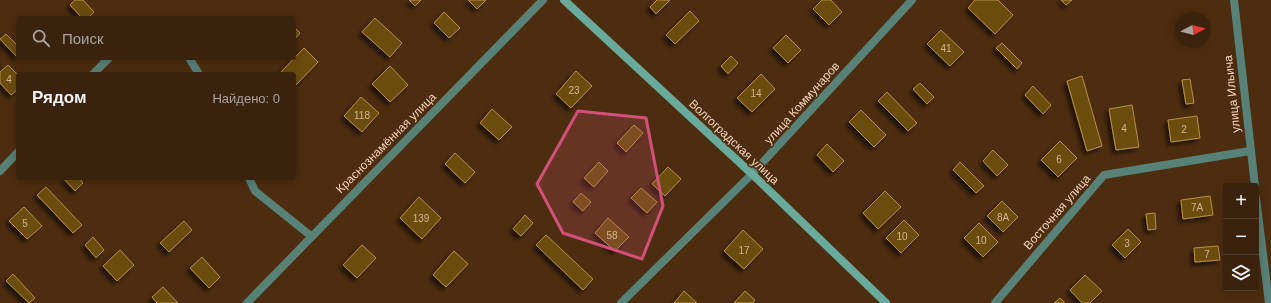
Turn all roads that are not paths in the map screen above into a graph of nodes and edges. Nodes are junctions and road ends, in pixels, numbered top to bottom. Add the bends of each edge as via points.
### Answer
1 (543, 0) edge
2 (564, 0) edge
3 (912, 0) edge
4 (1234, 0) edge
5 (107, 60) edge
6 (190, 60) edge
7 (95, 72) edge
8 (198, 72) edge
9 (1250, 151) junction
10 (16, 154) edge
11 (0, 171) edge
12 (752, 174) junction
13 (251, 180) edge
14 (1254, 183) edge
15 (1259, 216) edge
16 (311, 236) junction
17 (1269, 278) edge
18 (247, 303) edge
19 (621, 303) edge
20 (886, 303) edge
21 (995, 303) edge
22 (1269, 303) edge

1 - 16 street, Краснознамённая улица
2 - 12 main road, Волгоградская улица
3 - 12 street, улица Коммунаров
4 - 9 street, улица Ильича
5 - 7 street
6 - 8 street
9 - 14 street, улица Ильича
9 - 21 street, Восточная улица via 1104,175
10 - 11 street
12 - 19 street, улица Коммунаров
12 - 20 main road, Волгоградская улица
13 - 16 street via 255,191
15 - 17 street
16 - 18 street, Краснознамённая улица
17 - 22 street

